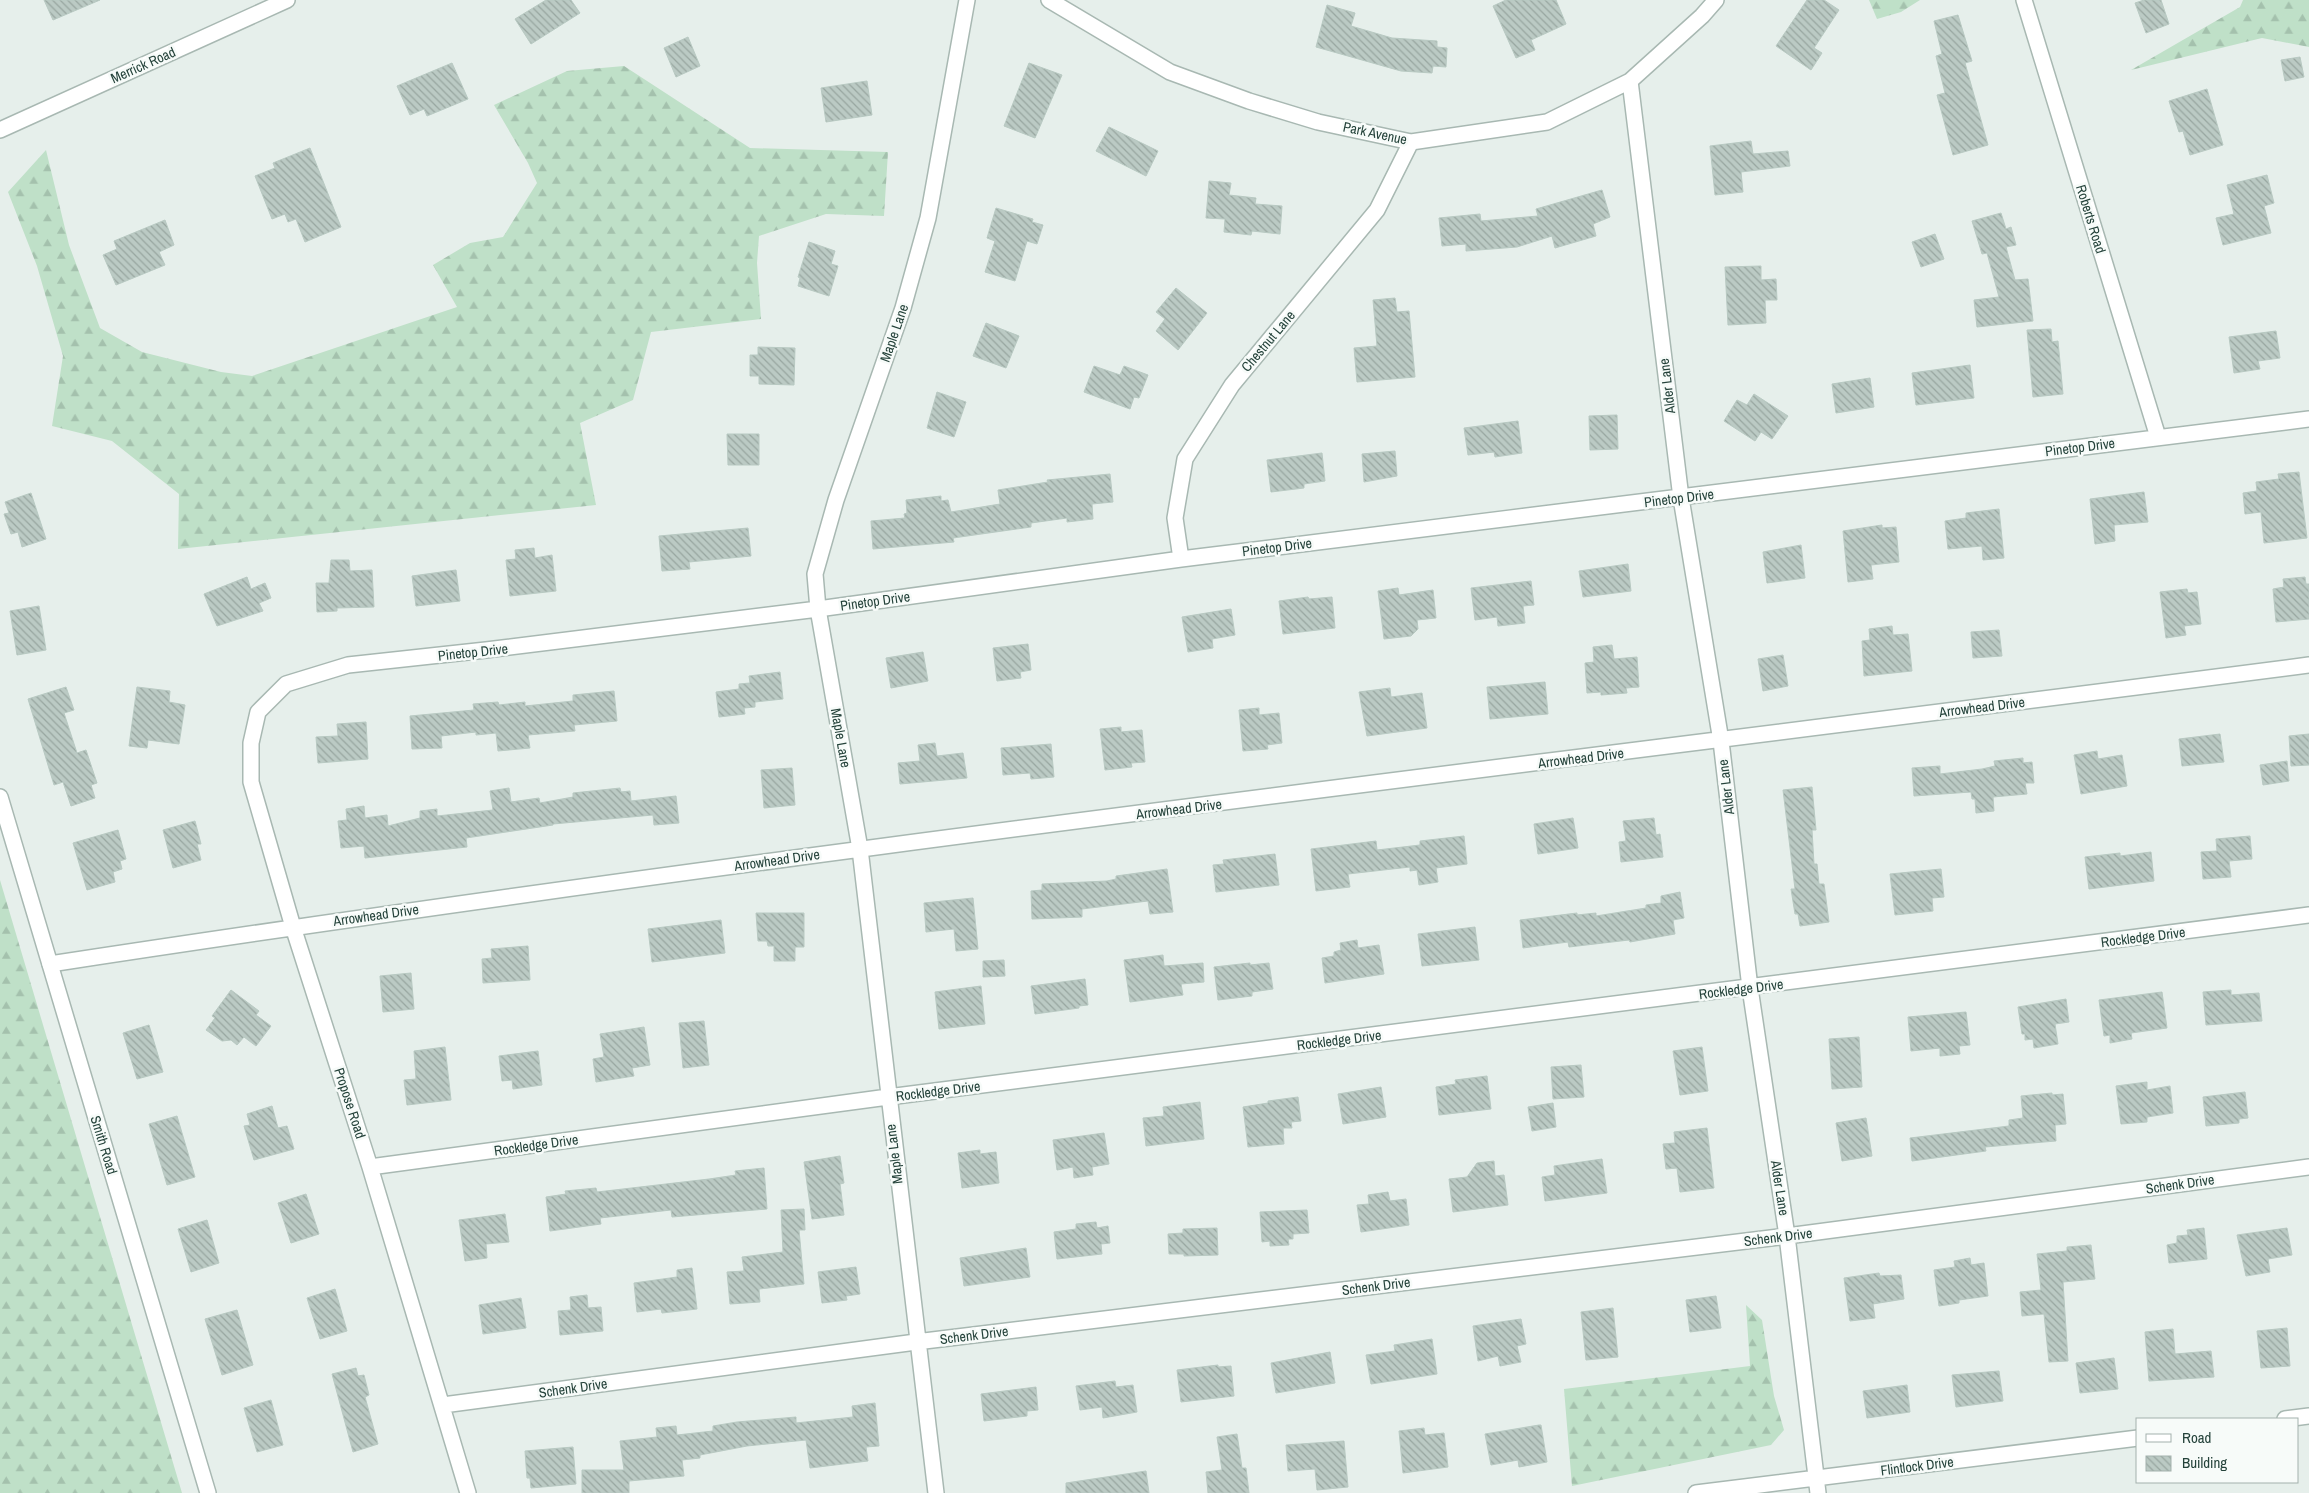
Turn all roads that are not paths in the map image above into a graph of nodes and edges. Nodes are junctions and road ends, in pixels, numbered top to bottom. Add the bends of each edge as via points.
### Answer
1 (287, 0) edge
2 (967, 0) edge
3 (1049, 0) edge
4 (1716, 0) edge
5 (2024, 0) edge
6 (1630, 81) junction
7 (0, 130) edge
8 (1411, 142) junction
9 (2309, 418) edge
10 (2158, 438) junction
11 (1681, 498) junction
12 (1181, 559) junction
13 (818, 609) junction
14 (2309, 665) edge
15 (258, 712) joint
16 (1721, 741) junction
17 (0, 797) edge
18 (860, 849) junction
19 (2309, 915) edge
20 (293, 927) junction
21 (50, 964) junction
22 (1750, 988) junction
23 (888, 1097) junction
24 (370, 1167) junction
25 (2309, 1167) edge
26 (1787, 1236) junction
27 (916, 1342) junction
28 (443, 1405) junction
29 (2309, 1416) edge
30 (2293, 1418) edge
31 (2136, 1438) edge
32 (1817, 1486) edge
33 (208, 1493) edge
34 (468, 1493) edge
35 (936, 1493) edge
36 (1696, 1493) edge

1 - 7 street, Merrick Road
2 - 13 street, Maple Lane via 928,218 903,308 836,500 815,574
3 - 8 street, Park Avenue via 1170,72 1318,122
4 - 6 street, Park Avenue
5 - 10 street, Roberts Road
6 - 8 street, Park Avenue via 1548,122
6 - 11 street, Alder Lane
8 - 12 street, Chestnut Lane via 1377,210 1232,385 1185,459 1175,518
9 - 10 street, Pinetop Drive
10 - 11 street, Pinetop Drive
11 - 12 street, Pinetop Drive
11 - 16 street, Alder Lane
12 - 13 street, Pinetop Drive
13 - 15 street, Pinetop Drive via 348,665 286,684
13 - 18 street, Maple Lane
14 - 16 street, Arrowhead Drive
15 - 20 street, Propose Road via 251,743 251,782
16 - 18 street, Arrowhead Drive
16 - 22 street, Alder Lane
17 - 21 street, Smith Road
18 - 20 street, Arrowhead Drive
18 - 23 street, Maple Lane
19 - 22 street, Rockledge Drive
20 - 21 street, Arrowhead Drive
20 - 24 street, Propose Road
21 - 33 street, Smith Road
22 - 23 street, Rockledge Drive
22 - 26 street, Alder Lane
23 - 24 street, Rockledge Drive
23 - 27 street, Maple Lane
24 - 28 street, Propose Road
25 - 26 street, Schenk Drive
26 - 27 street, Schenk Drive
26 - 32 street, Alder Lane
27 - 28 street, Schenk Drive
27 - 35 street, Maple Lane
28 - 34 street, Propose Road
29 - 30 street
31 - 32 street, Flintlock Drive
32 - 36 street, Flintlock Drive

